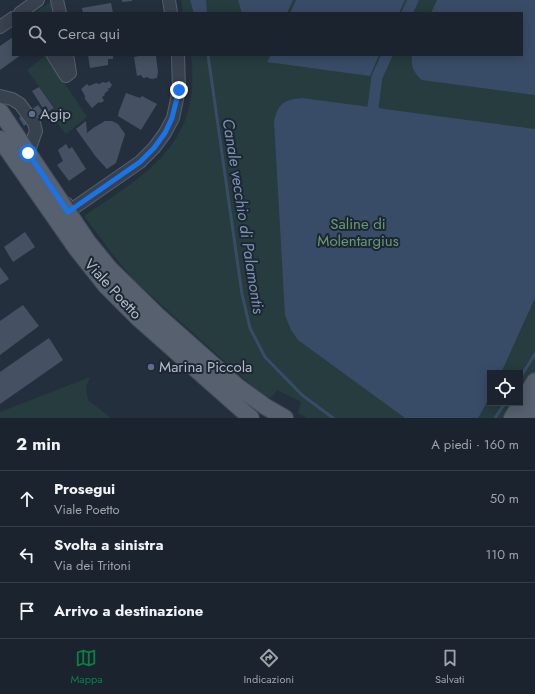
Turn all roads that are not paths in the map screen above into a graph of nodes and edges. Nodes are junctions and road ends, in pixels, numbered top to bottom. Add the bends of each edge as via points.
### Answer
1 (38, 0) edge
2 (57, 0) edge
3 (169, 0) edge
4 (23, 12) edge
5 (60, 12) edge
6 (171, 12) edge
7 (12, 19) edge
8 (0, 27) edge
9 (54, 56) edge
10 (67, 56) edge
11 (178, 56) edge
12 (0, 96) edge
13 (0, 102) edge
14 (0, 111) edge
15 (0, 138) edge
16 (30, 150) junction
17 (0, 151) edge
18 (68, 212) junction
19 (162, 340) junction
20 (535, 381) edge
21 (535, 404) edge
22 (250, 418) edge
23 (285, 418) edge
24 (512, 418) edge
25 (526, 418) edge

1 - 4 street
2 - 5 street
3 - 6 street
7 - 8 street
9 - 10 street via 66,76 70,73
11 - 18 street via 179,90 172,118 165,133 140,162
12 - 16 street via 20,104 34,123 36,131
13 - 16 street, Viale Poetto
14 - 16 main road, Viale Poetto
15 - 19 main road, Viale Poetto via 91,269
16 - 18 main road, Viale Poetto
17 - 19 street via 85,273 135,322
18 - 23 main road, Viale Poetto via 88,242 131,291 238,386 266,408
19 - 22 main road, Viale Poetto
20 - 24 main road
21 - 25 main road

